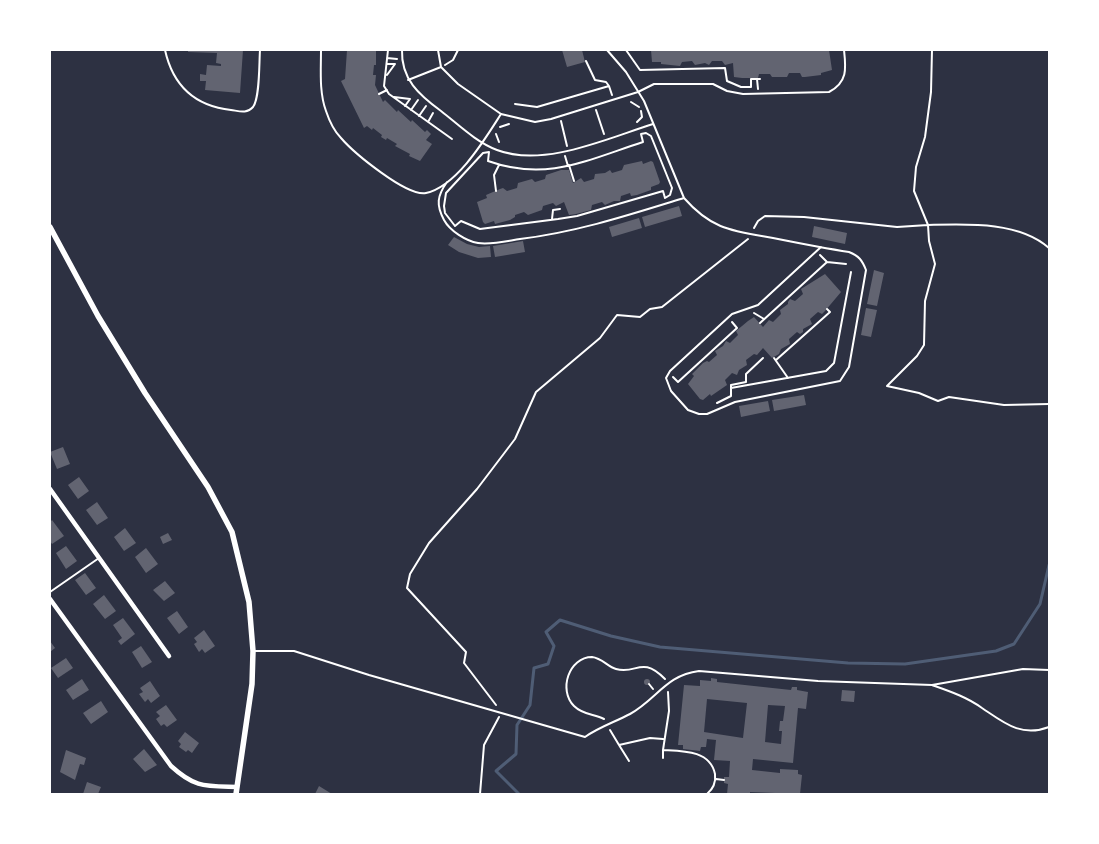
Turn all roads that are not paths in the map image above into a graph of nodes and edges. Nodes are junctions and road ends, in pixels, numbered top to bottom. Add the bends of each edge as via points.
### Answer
1 (165, 50) edge
2 (260, 50) edge
3 (321, 50) edge
4 (402, 50) edge
5 (438, 50) edge
6 (607, 50) edge
7 (844, 50) edge
8 (441, 67) junction
9 (408, 80) junction
10 (638, 92) junction
11 (501, 114) junction
12 (653, 124) junction
13 (481, 143) junction
14 (447, 182) junction
15 (684, 198) junction
16 (50, 227) edge
17 (822, 247) junction
18 (50, 489) edge
19 (99, 558) junction
20 (50, 592) edge
21 (50, 599) edge
22 (253, 651) junction
23 (169, 656) dead end
24 (1049, 670) edge
25 (932, 685) junction
26 (1049, 726) edge
27 (237, 787) junction
28 (236, 794) edge

1 - 2 lane via 172,73 202,103 245,112 256,100
3 - 14 lane via 321,83 326,109 340,137 413,193 432,191
4 - 9 lane
5 - 8 lane
6 - 10 lane
7 - 10 lane via 845,77 829,92 759,94 727,91 713,84 654,84
8 - 9 lane
8 - 11 lane via 458,84
9 - 13 lane via 421,96
10 - 11 lane via 535,122
10 - 12 lane
11 - 13 lane
12 - 13 lane via 542,156 498,151
12 - 15 lane
13 - 14 lane
14 - 15 lane via 438,194 438,208 447,226 478,243 582,229
15 - 17 lane via 717,225 733,232
16 - 22 main road via 98,316 208,487 232,532 249,602
17 - 17 lane via 758,306 740,310 670,371 666,378 671,391 692,412 707,414 735,402 840,381 849,367 866,270 857,255
18 - 19 street
19 - 20 lane
19 - 23 street
21 - 27 street via 171,766 187,781 207,786
22 - 25 lane via 294,651 585,737 644,705 678,676 699,671 818,681
22 - 27 main road via 248,719
24 - 25 lane via 1023,668
25 - 26 lane via 975,704 1010,727 1040,730
27 - 28 main road

